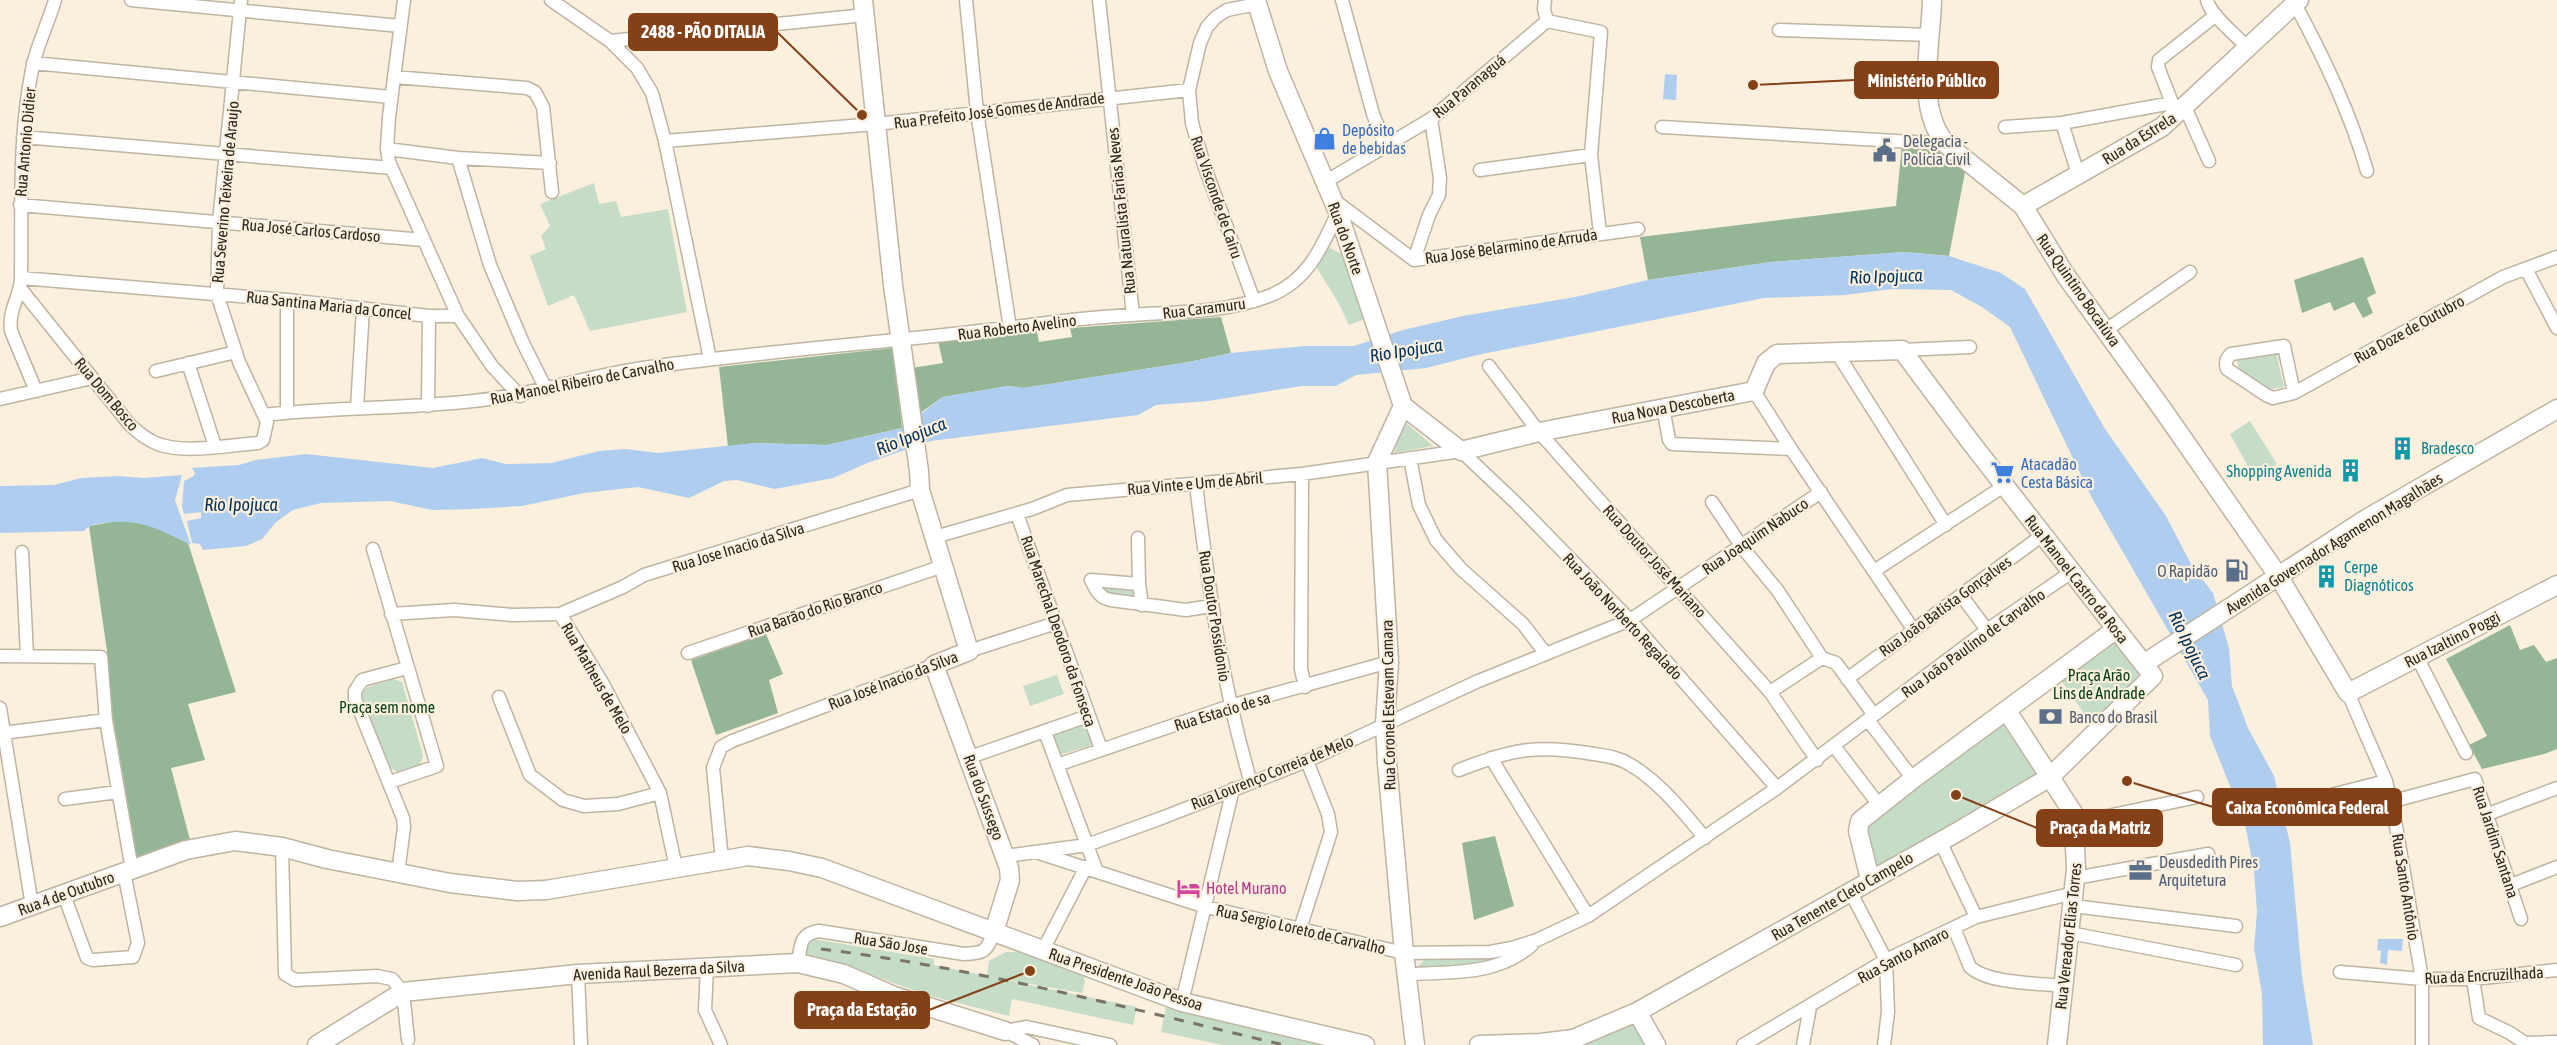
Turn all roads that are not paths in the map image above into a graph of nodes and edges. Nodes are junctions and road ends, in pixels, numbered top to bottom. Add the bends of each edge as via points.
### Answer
1 (56, 0) edge
2 (131, 0) edge
3 (404, 0) edge
4 (551, 0) edge
5 (966, 0) edge
6 (1099, 0) edge
7 (1342, 0) edge
8 (1545, 0) edge
9 (1932, 0) edge
10 (2207, 0) edge
11 (1257, 2) edge
12 (2297, 2) edge
13 (241, 6) edge
14 (864, 7) edge
15 (2216, 15) junction
16 (1547, 21) junction
17 (400, 26) junction
18 (1779, 30) dead end
19 (1931, 35) junction
20 (610, 40) junction
21 (2248, 48) junction
22 (33, 63) junction
23 (393, 77) junction
24 (234, 83) junction
25 (1189, 90) junction
26 (1109, 97) junction
27 (391, 98) junction
28 (2178, 108) junction
29 (977, 112) junction
30 (1431, 119) junction
31 (2062, 123) junction
32 (876, 124) junction
33 (1662, 127) dead end
34 (2005, 127) dead end
35 (23, 136) junction
36 (665, 141) junction
37 (1946, 144) junction
38 (1386, 147) junction
39 (387, 149) junction
40 (226, 152) junction
41 (1591, 155) junction
42 (458, 158) junction
43 (2209, 161) dead end
44 (550, 163) junction
45 (392, 168) junction
46 (1480, 170) dead end
47 (2367, 171) dead end
48 (2078, 174) junction
49 (552, 192) dead end
50 (1332, 198) junction
51 (20, 205) junction
52 (2023, 206) junction
53 (219, 222) junction
54 (1638, 229) dead end
55 (1600, 233) junction
56 (423, 240) junction
57 (2557, 257) edge
58 (1414, 260) junction
59 (2526, 269) junction
60 (2190, 272) dead end
61 (20, 283) junction
62 (217, 294) junction
63 (288, 300) junction
64 (1254, 302) junction
65 (363, 308) junction
66 (1133, 315) junction
67 (429, 316) junction
68 (458, 316) junction
69 (1010, 328) junction
70 (2557, 328) edge
71 (2106, 330) junction
72 (901, 340) junction
73 (1970, 347) dead end
74 (1902, 350) junction
75 (236, 351) junction
76 (1837, 353) junction
77 (710, 359) junction
78 (188, 363) junction
79 (1488, 366) dead end
80 (156, 371) dead end
81 (92, 378) junction
82 (546, 389) junction
83 (36, 391) junction
84 (1754, 391) junction
85 (2294, 393) junction
86 (520, 396) junction
87 (0, 399) edge
88 (428, 406) junction
89 (1402, 406) junction
90 (1664, 407) junction
91 (357, 408) junction
92 (2557, 409) edge
93 (287, 412) junction
94 (264, 415) junction
95 (1539, 432) junction
96 (215, 446) junction
97 (1791, 449) junction
98 (1461, 451) junction
99 (1410, 458) junction
100 (1377, 462) junction
101 (1302, 474) junction
102 (1196, 484) junction
103 (2004, 486) junction
104 (920, 490) junction
105 (1821, 492) junction
106 (1712, 502) dead end
107 (1017, 514) junction
108 (1946, 525) junction
109 (2044, 534) junction
110 (935, 537) junction
111 (1138, 538) dead end
112 (1742, 547) junction
113 (374, 549) dead end
114 (22, 552) dead end
115 (943, 566) junction
116 (1874, 571) junction
117 (2073, 571) junction
118 (2279, 577) junction
119 (1139, 584) junction
120 (2557, 585) edge
121 (1678, 587) junction
122 (1961, 595) junction
123 (1142, 605) junction
124 (1211, 606) junction
125 (391, 614) junction
126 (560, 614) junction
127 (1630, 620) junction
128 (1056, 623) junction
129 (1914, 628) junction
130 (1987, 630) junction
131 (2115, 630) junction
132 (969, 651) junction
133 (688, 653) dead end
134 (1546, 654) junction
135 (0, 656) edge
136 (27, 656) junction
137 (2417, 657) junction
138 (1822, 658) junction
139 (2150, 659) junction
140 (1389, 662) junction
141 (934, 665) junction
142 (407, 668) junction
143 (1847, 679) junction
144 (1305, 687) junction
145 (1770, 692) junction
146 (2348, 693) junction
147 (500, 697) dead end
148 (1230, 706) junction
149 (0, 708) edge
150 (2007, 711) junction
151 (1088, 716) junction
152 (1871, 718) junction
153 (106, 720) junction
154 (1385, 724) junction
155 (3, 732) junction
156 (1045, 732) junction
157 (1834, 746) junction
158 (1101, 749) junction
159 (2466, 753) dead end
160 (970, 758) junction
161 (1491, 758) junction
162 (1817, 760) junction
163 (1307, 761) junction
164 (1057, 765) junction
165 (1459, 770) dead end
166 (2050, 777) junction
167 (1913, 779) junction
168 (2386, 781) junction
169 (390, 782) junction
170 (1251, 783) junction
171 (1778, 788) junction
172 (2557, 788) edge
173 (1233, 789) junction
174 (118, 792) junction
175 (660, 793) junction
176 (2331, 795) dead end
177 (2197, 797) dead end
178 (65, 799) dead end
179 (2390, 802) junction
180 (1879, 805) junction
181 (2488, 814) junction
182 (2079, 822) junction
183 (1705, 837) junction
184 (1940, 841) junction
185 (1087, 845) junction
186 (282, 847) junction
187 (1036, 852) junction
188 (2208, 854) dead end
189 (1006, 856) junction
190 (722, 860) junction
191 (2557, 867) edge
192 (676, 868) junction
193 (1091, 868) junction
194 (128, 871) junction
195 (398, 873) junction
196 (1869, 879) junction
197 (2511, 885) junction
198 (1850, 891) junction
199 (2074, 892) junction
200 (64, 895) junction
201 (32, 906) junction
202 (1206, 907) junction
203 (0, 916) edge
204 (1588, 916) junction
205 (1976, 917) junction
206 (2521, 919) dead end
207 (2236, 926) dead end
208 (1954, 928) junction
209 (1300, 929) junction
210 (994, 932) junction
211 (2070, 933) junction
212 (1537, 940) junction
213 (1042, 950) junction
214 (1404, 953) junction
215 (1886, 960) junction
216 (798, 963) junction
217 (2236, 965) dead end
218 (707, 967) junction
219 (2557, 970) edge
220 (2340, 972) dead end
221 (578, 974) junction
222 (1406, 974) junction
223 (2422, 979) junction
224 (2473, 979) junction
225 (2063, 986) junction
226 (402, 992) junction
227 (1182, 1002) junction
228 (1810, 1007) junction
229 (1637, 1012) junction
230 (1005, 1031) junction
231 (340, 1038) edge
232 (408, 1040) dead end
233 (1031, 1041) edge
234 (2557, 1042) edge
235 (578, 1043) edge
236 (1886, 1043) edge
237 (1102, 1044) edge
238 (2527, 1044) edge
239 (316, 1045) edge
240 (721, 1045) edge
241 (1365, 1045) edge
242 (1415, 1045) edge
243 (1479, 1045) edge
244 (1656, 1045) edge
245 (1743, 1045) edge
246 (1803, 1045) edge
247 (2057, 1045) edge
248 (2422, 1045) edge

1 - 22 street, Rua Antonio Didier
2 - 13 street
3 - 17 street
4 - 20 street
5 - 29 street
6 - 26 street, Rua Naturalista Farias Neves
7 - 38 street
8 - 16 street
9 - 19 main road, Rua Quintino Bocaiúva
10 - 15 street
11 - 25 street, Rua do Norte via 1227,10 1207,27
11 - 50 main road, Rua do Norte via 1278,71
12 - 21 main road, Rua da Estrela
12 - 47 street via 2350,118
13 - 17 street
13 - 24 street, Rua Severino Teixeira de Araujo
14 - 20 street
14 - 32 main road
15 - 21 street
15 - 28 street via 2159,60 2158,67
16 - 30 street, Rua Paranaguá
16 - 41 street via 1601,32
17 - 23 street
18 - 19 street
19 - 37 main road, Rua Quintino Bocaiúva via 1928,107 1937,133
20 - 36 street via 646,79
21 - 28 main road, Rua da Estrela
22 - 24 street
22 - 35 street, Rua Antonio Didier
23 - 27 street
23 - 44 street via 527,88 535,92 543,107
24 - 27 street
24 - 40 street, Rua Severino Teixeira de Araujo
25 - 26 street, Rua Prefeito José Gomes de Andrade
25 - 64 street, Rua Visconde de Cairu via 1192,123 1204,165
26 - 29 street, Rua Prefeito José Gomes de Andrade
26 - 66 street, Rua Naturalista Farias Neves
27 - 39 street
28 - 31 street
28 - 43 street
28 - 48 main road, Rua da Estrela via 2130,147
29 - 32 street, Rua Prefeito José Gomes de Andrade
29 - 69 street
30 - 38 street, Rua Paranaguá
30 - 58 street via 1439,195
31 - 34 street
31 - 48 street
32 - 36 street, Rua Prefeito José Gomes de Andrade
32 - 72 main road
33 - 37 street
35 - 40 street
35 - 51 street, Rua Antonio Didier
36 - 77 street
37 - 52 main road, Rua Quintino Bocaiúva
38 - 50 street, Rua Paranaguá
39 - 42 street
39 - 45 street
40 - 45 street
40 - 53 street, Rua Severino Teixeira de Araujo
41 - 46 street
41 - 55 street
42 - 44 street
42 - 82 street via 490,265
44 - 49 street
45 - 56 street
48 - 52 main road, Rua da Estrela
50 - 58 street, Rua José Belarmino de Arruda
50 - 64 street, Rua Caramuru via 1321,250 1304,274 1289,286
50 - 89 main road, Rua do Norte
51 - 53 street, Rua José Carlos Cardoso
51 - 61 street, Rua Antonio Didier
52 - 71 main road, Rua Quintino Bocaiúva via 2066,276
53 - 56 street, Rua José Carlos Cardoso
53 - 62 street, Rua Severino Teixeira de Araujo
54 - 55 street, Rua José Belarmino de Arruda
55 - 58 street, Rua José Belarmino de Arruda
56 - 68 street
57 - 59 street, Rua Doze de Outubro
59 - 70 street
59 - 85 street, Rua Doze de Outubro via 2503,277
60 - 71 street
61 - 62 street, Rua Santina Maria da Concel
61 - 81 street, Rua Dom Bosco
61 - 83 street, Rua Antonio Didier via 11,310 11,331
62 - 63 street, Rua Santina Maria da Concel
62 - 75 street, Rua Severino Teixeira de Araujo
63 - 65 street, Rua Santina Maria da Concel
63 - 93 street
64 - 66 street, Rua Caramuru via 1204,311
65 - 67 street, Rua Santina Maria da Concel
65 - 91 street
66 - 69 street, Rua Roberto Avelino
67 - 68 street, Rua Santina Maria da Concel
67 - 88 street
68 - 86 street via 492,366
69 - 72 street, Rua Roberto Avelino
71 - 118 main road, Rua Quintino Bocaiúva
72 - 77 street, Rua Manoel Ribeiro de Carvalho
72 - 104 main road
73 - 74 street
74 - 76 main road, Rua Nova Descoberta
74 - 103 main road, Rua Manoel Castro da Rosa
75 - 78 street
75 - 94 street, Rua Severino Teixeira de Araujo
76 - 84 main road, Rua Nova Descoberta via 1777,354 1766,363
76 - 108 street
77 - 82 street, Rua Manoel Ribeiro de Carvalho via 597,375
78 - 80 street
78 - 96 street
79 - 95 street, Rua Doutor José Mariano
81 - 83 street
81 - 96 street, Rua Dom Bosco via 145,438 177,448
82 - 86 street, Rua Manoel Ribeiro de Carvalho
83 - 87 street
84 - 90 main road, Rua Nova Descoberta
84 - 97 street, Rua Joaquim Nabuco
85 - 85 street, Rua Doze de Outubro via 2284,346 2231,354 2227,358 2227,369 2266,395 2273,398
86 - 88 street, Rua Manoel Ribeiro de Carvalho
88 - 91 street, Rua Manoel Ribeiro de Carvalho
89 - 98 main road
89 - 100 main road, Rua Coronel Estevam Camara
90 - 95 main road, Rua Nova Descoberta
90 - 97 street via 1670,443 1676,446
91 - 93 street, Rua Manoel Ribeiro de Carvalho
92 - 118 main road, Avenida Governador Agamenon Magalhães via 2394,502
93 - 94 street, Rua Manoel Ribeiro de Carvalho
94 - 96 street, Rua Dom Bosco via 266,434 258,444
95 - 98 main road, Rua Nova Descoberta
95 - 121 street, Rua Doutor José Mariano
97 - 105 street, Rua Joaquim Nabuco
98 - 99 street, Rua Vinte e Um de Abril
98 - 127 street, Rua João Norberto Regalado
99 - 100 street, Rua Vinte e Um de Abril
99 - 134 street via 1419,505 1436,540 1461,569 1523,624
100 - 101 street, Rua Vinte e Um de Abril
100 - 140 main road, Rua Coronel Estevam Camara
101 - 102 street, Rua Vinte e Um de Abril
101 - 144 street via 1301,669
102 - 107 street, Rua Vinte e Um de Abril via 1067,495
102 - 124 street, Rua Doutor Possidonio
103 - 108 street
103 - 109 main road, Rua Manoel Castro da Rosa
104 - 110 main road
104 - 126 street, Rua Jose Inacio da Silva via 645,575
105 - 112 street, Rua Joaquim Nabuco
105 - 116 street, Rua Joaquim Nabuco
106 - 112 street
107 - 110 street, Rua Vinte e Um de Abril
107 - 128 street, Rua Marechal Deodoro da Fonseca
108 - 116 street
109 - 117 main road, Rua Manoel Castro da Rosa
109 - 122 street, Rua João Batista Gonçalves
110 - 115 main road
111 - 119 street
112 - 121 street, Rua Joaquim Nabuco
112 - 138 street via 1778,591
113 - 125 street
114 - 136 street
115 - 132 main road
115 - 133 street, Rua Barão do Rio Branco
116 - 129 street, Rua Joaquim Nabuco
117 - 130 street, Rua João Paulino de Carvalho
117 - 131 main road, Rua Manoel Castro da Rosa
118 - 139 main road, Avenida Governador Agamenon Magalhães
118 - 146 main road, Rua Santo Antônio
119 - 123 street
119 - 123 street via 1091,580 1103,599
120 - 137 main road, Rua Izaltino Poggi
121 - 127 street, Rua Joaquim Nabuco
121 - 145 street, Rua Doutor José Mariano
122 - 129 street, Rua João Batista Gonçalves
122 - 130 street
123 - 124 street via 1186,610
124 - 148 street, Rua Doutor Possidonio
125 - 126 street, Rua Matheus de Melo via 454,610
125 - 142 street
126 - 175 street, Rua Matheus de Melo via 603,684
127 - 134 street, Rua Lourenço Correia de Melo
127 - 171 street, Rua João Norberto Regalado
128 - 132 street, Rua José Inacio da Silva
128 - 151 street, Rua Marechal Deodoro da Fonseca
129 - 143 street, Rua João Batista Gonçalves
130 - 152 street, Rua João Paulino de Carvalho
131 - 139 main road, Rua Manoel Castro da Rosa
131 - 150 main road
132 - 141 main road, Rua José Inacio da Silva
134 - 154 street, Rua Lourenço Correia de Melo
135 - 136 street
136 - 153 street via 101,657
137 - 146 main road, Rua Izaltino Poggi
137 - 159 street
138 - 143 street via 1836,663
138 - 145 street
139 - 166 main road, Rua Tenente Cleto Campelo via 2151,679
140 - 144 street, Rua Estacio de sa
140 - 154 main road, Rua Coronel Estevam Camara
141 - 160 main road, Rua do Sussego
141 - 190 street, Rua José Inacio da Silva via 721,747 712,768
142 - 169 street via 437,766
142 - 169 street via 363,680 355,691
143 - 152 street
144 - 148 street, Rua Estacio de sa
145 - 162 street, Rua Doutor José Mariano
146 - 168 street, Rua Santo Antônio
147 - 175 street via 530,774 563,800 584,806 618,804
148 - 158 street, Rua Estacio de sa
148 - 170 street, Rua Doutor Possidonio
149 - 155 street
150 - 166 main road
150 - 167 main road
151 - 156 street
151 - 158 street, Rua Marechal Deodoro da Fonseca
152 - 157 street, Rua João Paulino de Carvalho
152 - 167 street
153 - 155 street
153 - 174 street
154 - 163 street, Rua Lourenço Correia de Melo
154 - 214 main road, Rua Coronel Estevam Camara
155 - 201 street
156 - 160 street
156 - 164 street
157 - 162 street, Rua Sergio Loreto de Carvalho
157 - 180 street
158 - 164 street, Rua Estacio de sa
160 - 189 main road, Rua do Sussego
161 - 165 street
161 - 183 street via 1533,748 1584,752 1620,760 1640,771
161 - 204 street
162 - 171 street, Rua Sergio Loreto de Carvalho
163 - 170 street, Rua Lourenço Correia de Melo
163 - 209 street via 1331,832
164 - 185 street
166 - 182 main road
166 - 184 main road, Rua Tenente Cleto Campelo
167 - 180 main road
168 - 176 street
168 - 179 street, Rua Santo Antônio
169 - 195 street via 404,826
170 - 173 street, Rua Lourenço Correia de Melo
171 - 183 street, Rua Sergio Loreto de Carvalho
172 - 181 street
173 - 185 street, Rua Lourenço Correia de Melo
173 - 202 street
174 - 178 street
174 - 194 street
175 - 192 street, Rua Matheus de Melo
177 - 182 street
179 - 181 street, Rua Jardim Santana via 2475,779
179 - 223 street, Rua Santo Antônio
180 - 196 main road via 1858,826
181 - 197 street, Rua Jardim Santana
182 - 199 main road, Rua Vereador Elias Torres via 2071,824
183 - 204 street, Rua Sergio Loreto de Carvalho
184 - 196 main road, Rua Tenente Cleto Campelo
184 - 205 street
185 - 187 street, Rua Lourenço Correia de Melo
185 - 193 street
186 - 194 main road, Rua 4 de Outubro via 235,841 202,846
186 - 195 main road, Rua 4 de Outubro
186 - 226 street via 283,970 288,977 385,977 392,979
187 - 189 street, Rua Lourenço Correia de Melo
187 - 193 street, Rua Sergio Loreto de Carvalho
188 - 199 street, Rua Santo Amaro
189 - 210 main road, Rua do Sussego via 1010,880
190 - 192 main road, Rua Presidente João Pessoa
190 - 210 main road, Rua Presidente João Pessoa via 748,856 822,868
191 - 197 street
192 - 195 main road, Rua 4 de Outubro via 535,891 490,889
193 - 202 street, Rua Sergio Loreto de Carvalho
193 - 213 street
194 - 200 main road, Rua 4 de Outubro
194 - 200 street via 138,943 133,957 87,958
196 - 198 main road, Rua Tenente Cleto Campelo
197 - 206 street, Rua Jardim Santana
198 - 215 street
198 - 229 main road, Rua Tenente Cleto Campelo
199 - 205 street, Rua Santo Amaro
199 - 207 street
199 - 211 main road, Rua Vereador Elias Torres
200 - 201 main road, Rua 4 de Outubro
201 - 203 main road, Rua 4 de Outubro
202 - 209 street, Rua Sergio Loreto de Carvalho
202 - 227 street
204 - 212 street, Rua Sergio Loreto de Carvalho
205 - 208 street, Rua Santo Amaro
208 - 215 street, Rua Santo Amaro
208 - 225 street via 1974,971 1994,978
209 - 214 street, Rua Sergio Loreto de Carvalho
210 - 213 main road, Rua Presidente João Pessoa
210 - 216 street, Rua São Jose via 987,949 964,954 809,933 803,938
211 - 217 street
211 - 225 main road, Rua Vereador Elias Torres
212 - 214 street, Rua Sergio Loreto de Carvalho via 1490,952
212 - 222 street, Rua Sergio Loreto de Carvalho via 1515,958 1488,968
213 - 227 main road, Rua Presidente João Pessoa
214 - 222 main road, Rua Coronel Estevam Camara
215 - 228 street, Rua Santo Amaro
215 - 236 street
216 - 218 main road, Avenida Raul Bezerra da Silva
216 - 230 main road, Avenida Raul Bezerra da Silva via 844,974 894,996
218 - 221 main road, Avenida Raul Bezerra da Silva
218 - 240 street via 705,1010
219 - 224 street, Rua da Encruzilhada
220 - 223 street, Rua da Encruzilhada
221 - 226 main road, Avenida Raul Bezerra da Silva
221 - 235 street
222 - 242 main road, Rua Coronel Estevam Camara
223 - 224 street, Rua da Encruzilhada
223 - 248 street, Rua Santo Antônio
224 - 238 street via 2479,1018
225 - 247 main road, Rua Vereador Elias Torres
226 - 231 main road, Avenida Raul Bezerra da Silva
226 - 232 street
227 - 241 main road, Rua Presidente João Pessoa
228 - 245 street, Rua Santo Amaro
228 - 246 street
229 - 243 main road, Rua Tenente Cleto Campelo via 1573,1039
229 - 244 main road
230 - 233 street, Avenida Raul Bezerra da Silva
230 - 233 street, Avenida Raul Bezerra da Silva
231 - 239 main road, Avenida Raul Bezerra da Silva
233 - 237 street, Avenida Raul Bezerra da Silva
234 - 238 street

